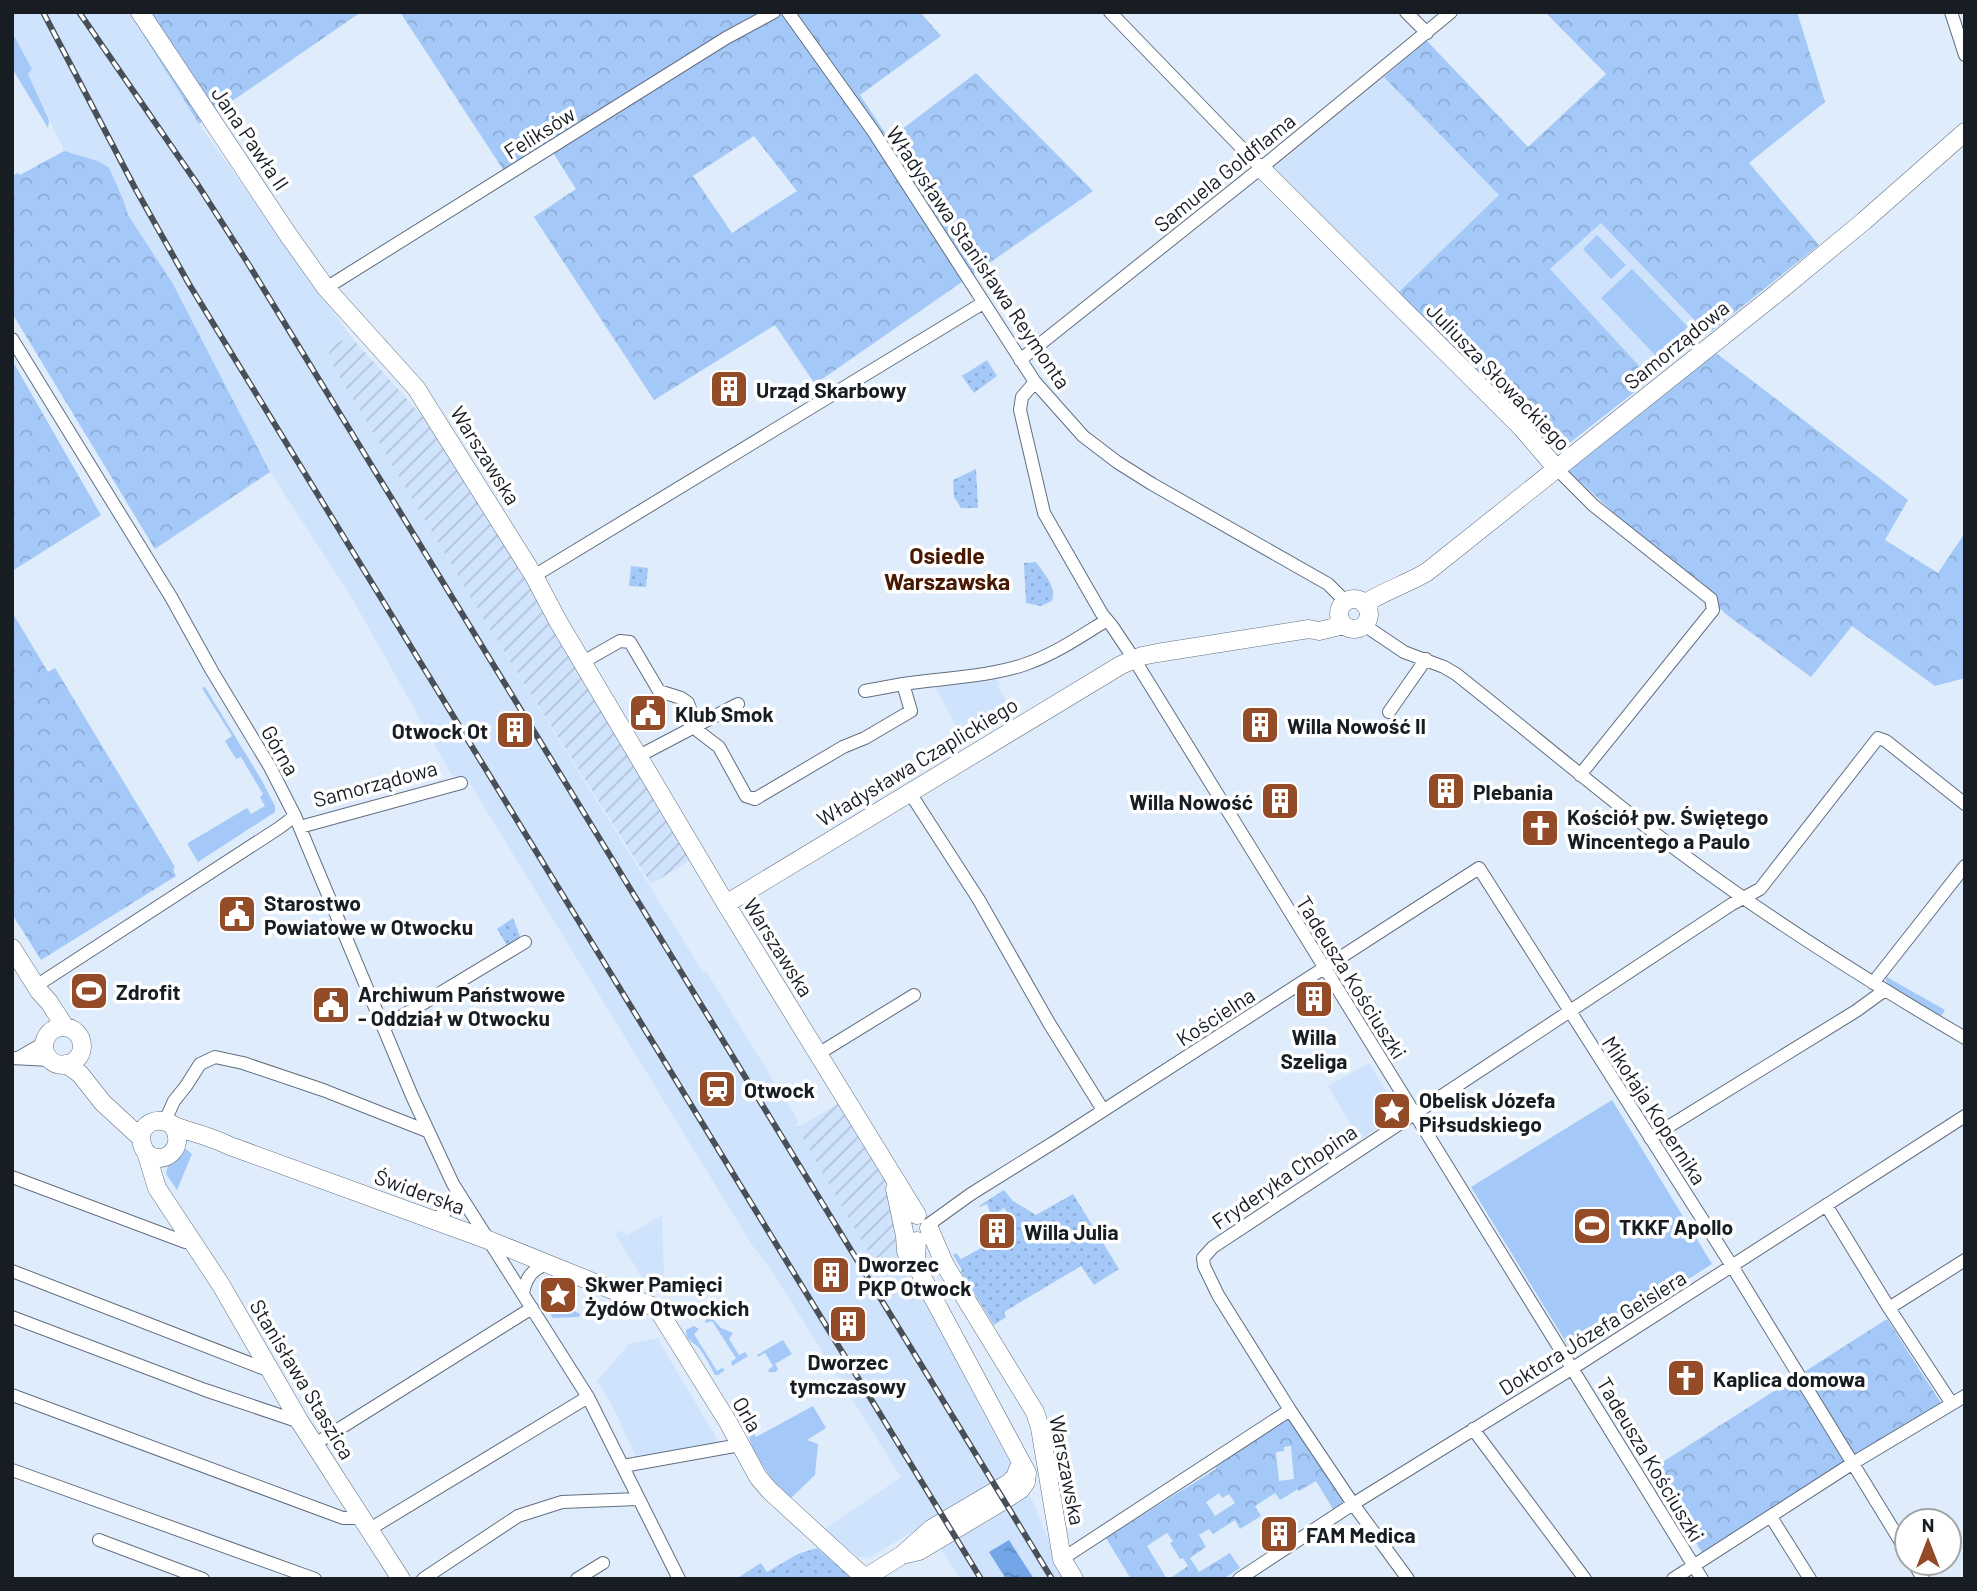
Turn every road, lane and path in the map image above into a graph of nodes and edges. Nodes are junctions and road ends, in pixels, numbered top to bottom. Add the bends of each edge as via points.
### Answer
1 (140, 12) edge
2 (774, 12) edge
3 (788, 12) edge
4 (1110, 12) edge
5 (1406, 12) edge
6 (1451, 12) edge
7 (1951, 12) edge
8 (1427, 33) junction
9 (1965, 55) edge
10 (1965, 132) edge
11 (1261, 169) junction
12 (326, 288) junction
13 (983, 303) junction
14 (12, 339) edge
15 (1020, 360) junction
16 (1035, 382) junction
17 (1557, 469) junction
18 (534, 576) junction
19 (1343, 613) junction
20 (1366, 615) junction
21 (1107, 620) junction
22 (1134, 659) junction
23 (1426, 659) junction
24 (583, 662) junction
25 (903, 684) junction
26 (865, 691) dead end
27 (738, 704) dead end
28 (1390, 712) dead end
29 (697, 726) junction
30 (637, 757) junction
31 (1580, 775) junction
32 (461, 783) dead end
33 (910, 793) junction
34 (1965, 804) edge
35 (298, 822) junction
36 (1965, 866) edge
37 (1479, 868) joint
38 (1743, 898) junction
39 (726, 904) junction
40 (525, 942) dead end
41 (12, 948) edge
42 (1324, 968) junction
43 (1879, 987) junction
44 (37, 988) junction
45 (914, 995) dead end
46 (1569, 1011) junction
47 (384, 1027) junction
48 (1965, 1038) edge
49 (55, 1045) junction
50 (81, 1052) junction
51 (818, 1054) junction
52 (15, 1058) edge
53 (107, 1099) junction
54 (1103, 1110) junction
55 (1414, 1113) junction
56 (1965, 1116) edge
57 (427, 1131) junction
58 (155, 1132) junction
59 (1650, 1138) junction
60 (230, 1146) junction
61 (173, 1151) junction
62 (12, 1177) edge
63 (457, 1190) junction
64 (168, 1202) junction
65 (1826, 1205) junction
66 (432, 1220) junction
67 (918, 1229) junction
68 (491, 1241) junction
69 (192, 1242) junction
70 (1965, 1260) edge
71 (547, 1264) junction
72 (945, 1265) junction
73 (1732, 1266) junction
74 (12, 1272) edge
75 (922, 1277) junction
76 (594, 1283) joint
77 (523, 1293) junction
78 (532, 1308) junction
79 (1889, 1308) junction
80 (12, 1317) edge
81 (1573, 1368) junction
82 (270, 1371) junction
83 (12, 1395) edge
84 (1965, 1396) edge
85 (588, 1397) junction
86 (1952, 1404) junction
87 (1290, 1410) junction
88 (300, 1422) junction
89 (1473, 1429) junction
90 (315, 1444) junction
91 (740, 1445) junction
92 (1021, 1462) joint
93 (1853, 1463) junction
94 (623, 1466) junction
95 (12, 1470) edge
96 (638, 1499) junction
97 (1353, 1504) junction
98 (1771, 1517) junction
99 (366, 1523) junction
100 (1893, 1529) edge
101 (99, 1540) dead end
102 (1062, 1559) junction
103 (603, 1563) dead end
104 (1694, 1566) junction
105 (1254, 1575) edge
106 (866, 1578) edge
107 (203, 1579) edge
108 (315, 1579) edge
109 (401, 1579) edge
110 (423, 1579) edge
111 (577, 1579) edge
112 (679, 1579) edge
113 (1074, 1579) edge
114 (1239, 1579) edge
115 (1408, 1579) edge
116 (1585, 1579) edge
117 (1673, 1579) edge
118 (1702, 1579) edge
119 (1810, 1579) edge

1 - 12 street, Jana Pawła II
2 - 12 street, Feliksów
3 - 13 street, Władysława Stanisława Reymonta via 880,142
4 - 11 street, Juliusza Słowackiego
5 - 8 street
6 - 8 street, Samuela Goldflama
7 - 9 street
8 - 11 street, Samuela Goldflama
10 - 17 street, Samorządowa via 1855,229
11 - 15 street, Samuela Goldflama
11 - 17 street, Juliusza Słowackiego via 1521,427
12 - 18 street, Warszawska via 416,387
13 - 15 street, Władysława Stanisława Reymonta
13 - 18 street
14 - 35 street, Górna via 171,597
15 - 16 street, Władysława Stanisława Reymonta
16 - 19 street, Władysława Stanisława Reymonta via 1083,436 1116,462 1328,584
16 - 21 street, Tadeusza Kościuszki via 1022,397 1020,410 1040,501
17 - 20 street, Samorządowa via 1406,589
17 - 31 street, Juliusza Słowackiego via 1593,505 1712,599 1713,610
18 - 24 street, Warszawska
19 - 20 street via 1356,600
19 - 20 street via 1352,629
19 - 22 street via 1309,629
20 - 23 street via 1404,652
21 - 22 street, Tadeusza Kościuszki
21 - 25 street via 1027,664
22 - 33 street, Władysława Czaplickiego
22 - 42 street, Tadeusza Kościuszki
23 - 28 street
23 - 31 street via 1456,674
24 - 29 street via 620,641 630,642 659,691 684,699
24 - 30 street, Warszawska
25 - 26 street
25 - 29 street via 911,711 755,799 746,796 719,747
27 - 29 street
29 - 30 street
30 - 39 street, Warszawska
31 - 38 street
32 - 35 street, Samorządowa
33 - 39 street, Władysława Czaplickiego
33 - 54 street
34 - 38 street, Fryderyka Chopina via 1878,738 1760,890
35 - 44 street, Samorządowa via 279,828
35 - 47 street, Górna
36 - 43 street
37 - 42 street, Kościelna
37 - 46 street, Mikołaja Kopernika
38 - 43 street
38 - 46 street, Fryderyka Chopina
39 - 51 street, Warszawska
40 - 47 street
41 - 44 street
42 - 54 street, Kościelna
42 - 55 street, Tadeusza Kościuszki
43 - 48 street
43 - 59 street via 1856,1011
44 - 49 street
45 - 51 street
46 - 55 street, Fryderyka Chopina
46 - 59 street, Mikołaja Kopernika
47 - 57 street, Górna
49 - 50 street via 75,1060
49 - 50 street via 73,1030 81,1041
49 - 52 street
49 - 53 street
50 - 53 street via 84,1065
51 - 67 street, Warszawska via 893,1178
53 - 58 street, Świderska
54 - 67 street, Kościelna
55 - 81 street, Tadeusza Kościuszki
55 - 87 street, Fryderyka Chopina via 1203,1258 1226,1308
56 - 65 street, Doktora Józefa Geislera
57 - 58 street via 323,1090 215,1057 200,1064
57 - 63 street, Górna
58 - 60 street, Świderska via 214,1138
58 - 61 street, Stanisława Staszica via 178,1135
58 - 61 street, Świderska via 157,1157
58 - 64 street, Stanisława Staszica via 155,1183
59 - 73 street, Mikołaja Kopernika
60 - 61 street, Świderska via 191,1143
60 - 66 street, Świderska
61 - 64 street, Stanisława Staszica via 163,1170
62 - 69 street
63 - 66 street via 446,1213
63 - 68 street, Górna
64 - 69 street, Stanisława Staszica
65 - 73 street, Doktora Józefa Geislera
65 - 79 street
66 - 68 street, Świderska
67 - 72 street, Warszawska
67 - 75 street, Warszawska via 908,1258
68 - 71 street, Świderska
68 - 77 street, Górna
69 - 82 street, Stanisława Staszica
70 - 79 street
71 - 76 street, Świderska
71 - 77 street via 529,1276
72 - 75 street via 928,1264
72 - 102 street, Warszawska via 1035,1412
73 - 81 street, Doktora Józefa Geislera
73 - 93 street, Mikołaja Kopernika
74 - 82 street
75 - 92 street, Warszawska
76 - 91 street, Orla via 657,1308
77 - 78 street, Górna
78 - 85 street, Górna
78 - 90 street
79 - 86 street
80 - 88 street
81 - 89 street, Doktora Józefa Geislera
81 - 104 street, Tadeusza Kościuszki
82 - 88 street, Stanisława Staszica
83 - 99 street
84 - 86 street
85 - 94 street, Górna
85 - 99 street
86 - 93 street
87 - 97 street, Fryderyka Chopina
87 - 102 street
88 - 90 street, Stanisława Staszica
89 - 97 street, Doktora Józefa Geislera
89 - 116 street
90 - 99 street, Stanisława Staszica
91 - 94 street
91 - 106 street, Orla via 770,1491
92 - 106 street, Orla via 1009,1483 931,1529
93 - 98 street
93 - 100 street, Mikołaja Kopernika
94 - 96 street, Górna
95 - 108 street
96 - 110 street via 562,1502 518,1517
96 - 112 street, Górna
97 - 105 street, Doktora Józefa Geislera
97 - 115 street, Fryderyka Chopina
98 - 104 street
98 - 119 street
99 - 109 street, Stanisława Staszica
101 - 107 street
102 - 113 street, Warszawska
103 - 111 street
104 - 117 street
104 - 118 street, Tadeusza Kościuszki
105 - 114 street, Doktora Józefa Geislera

